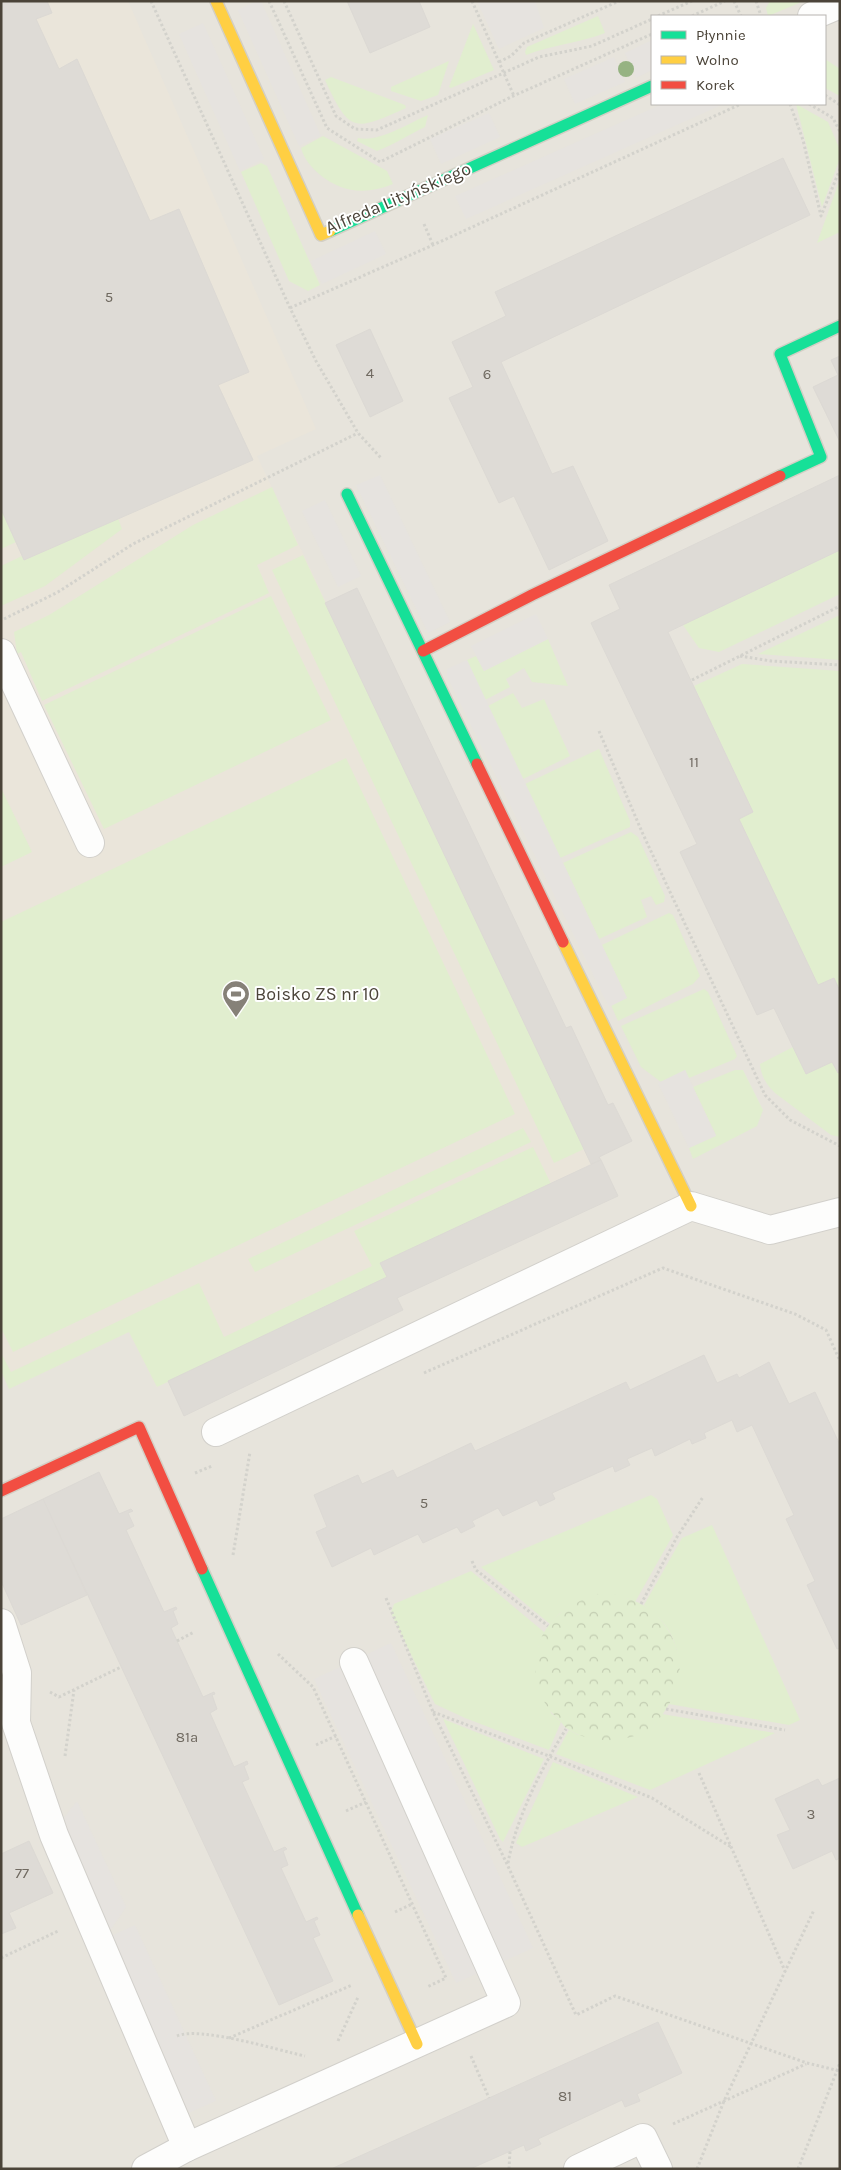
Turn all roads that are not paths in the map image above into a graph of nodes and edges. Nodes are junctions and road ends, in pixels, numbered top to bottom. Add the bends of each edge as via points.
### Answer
1 (216, 1) edge
2 (840, 4) edge
3 (814, 15) edge
4 (651, 86) edge
5 (840, 326) edge
6 (347, 494) dead end
7 (423, 650) junction
8 (1, 653) edge
9 (90, 843) dead end
10 (691, 1206) junction
11 (840, 1212) edge
12 (216, 1432) dead end
13 (1, 1491) edge
14 (1, 1623) edge
15 (354, 1662) dead end
16 (417, 2044) junction
17 (187, 2147) junction
18 (146, 2169) edge
19 (578, 2169) edge
20 (658, 2169) edge

1 - 4 street, Alfreda Lityńskiego via 321,235
2 - 3 street
5 - 7 street via 780,354 821,457
6 - 7 street
7 - 10 street
8 - 9 street
10 - 11 street via 770,1230
10 - 12 street
13 - 16 street via 139,1427
14 - 17 street via 17,1673 16,1723 54,1835
15 - 16 street via 506,2003
16 - 17 street
17 - 18 street
19 - 20 street via 643,2138

